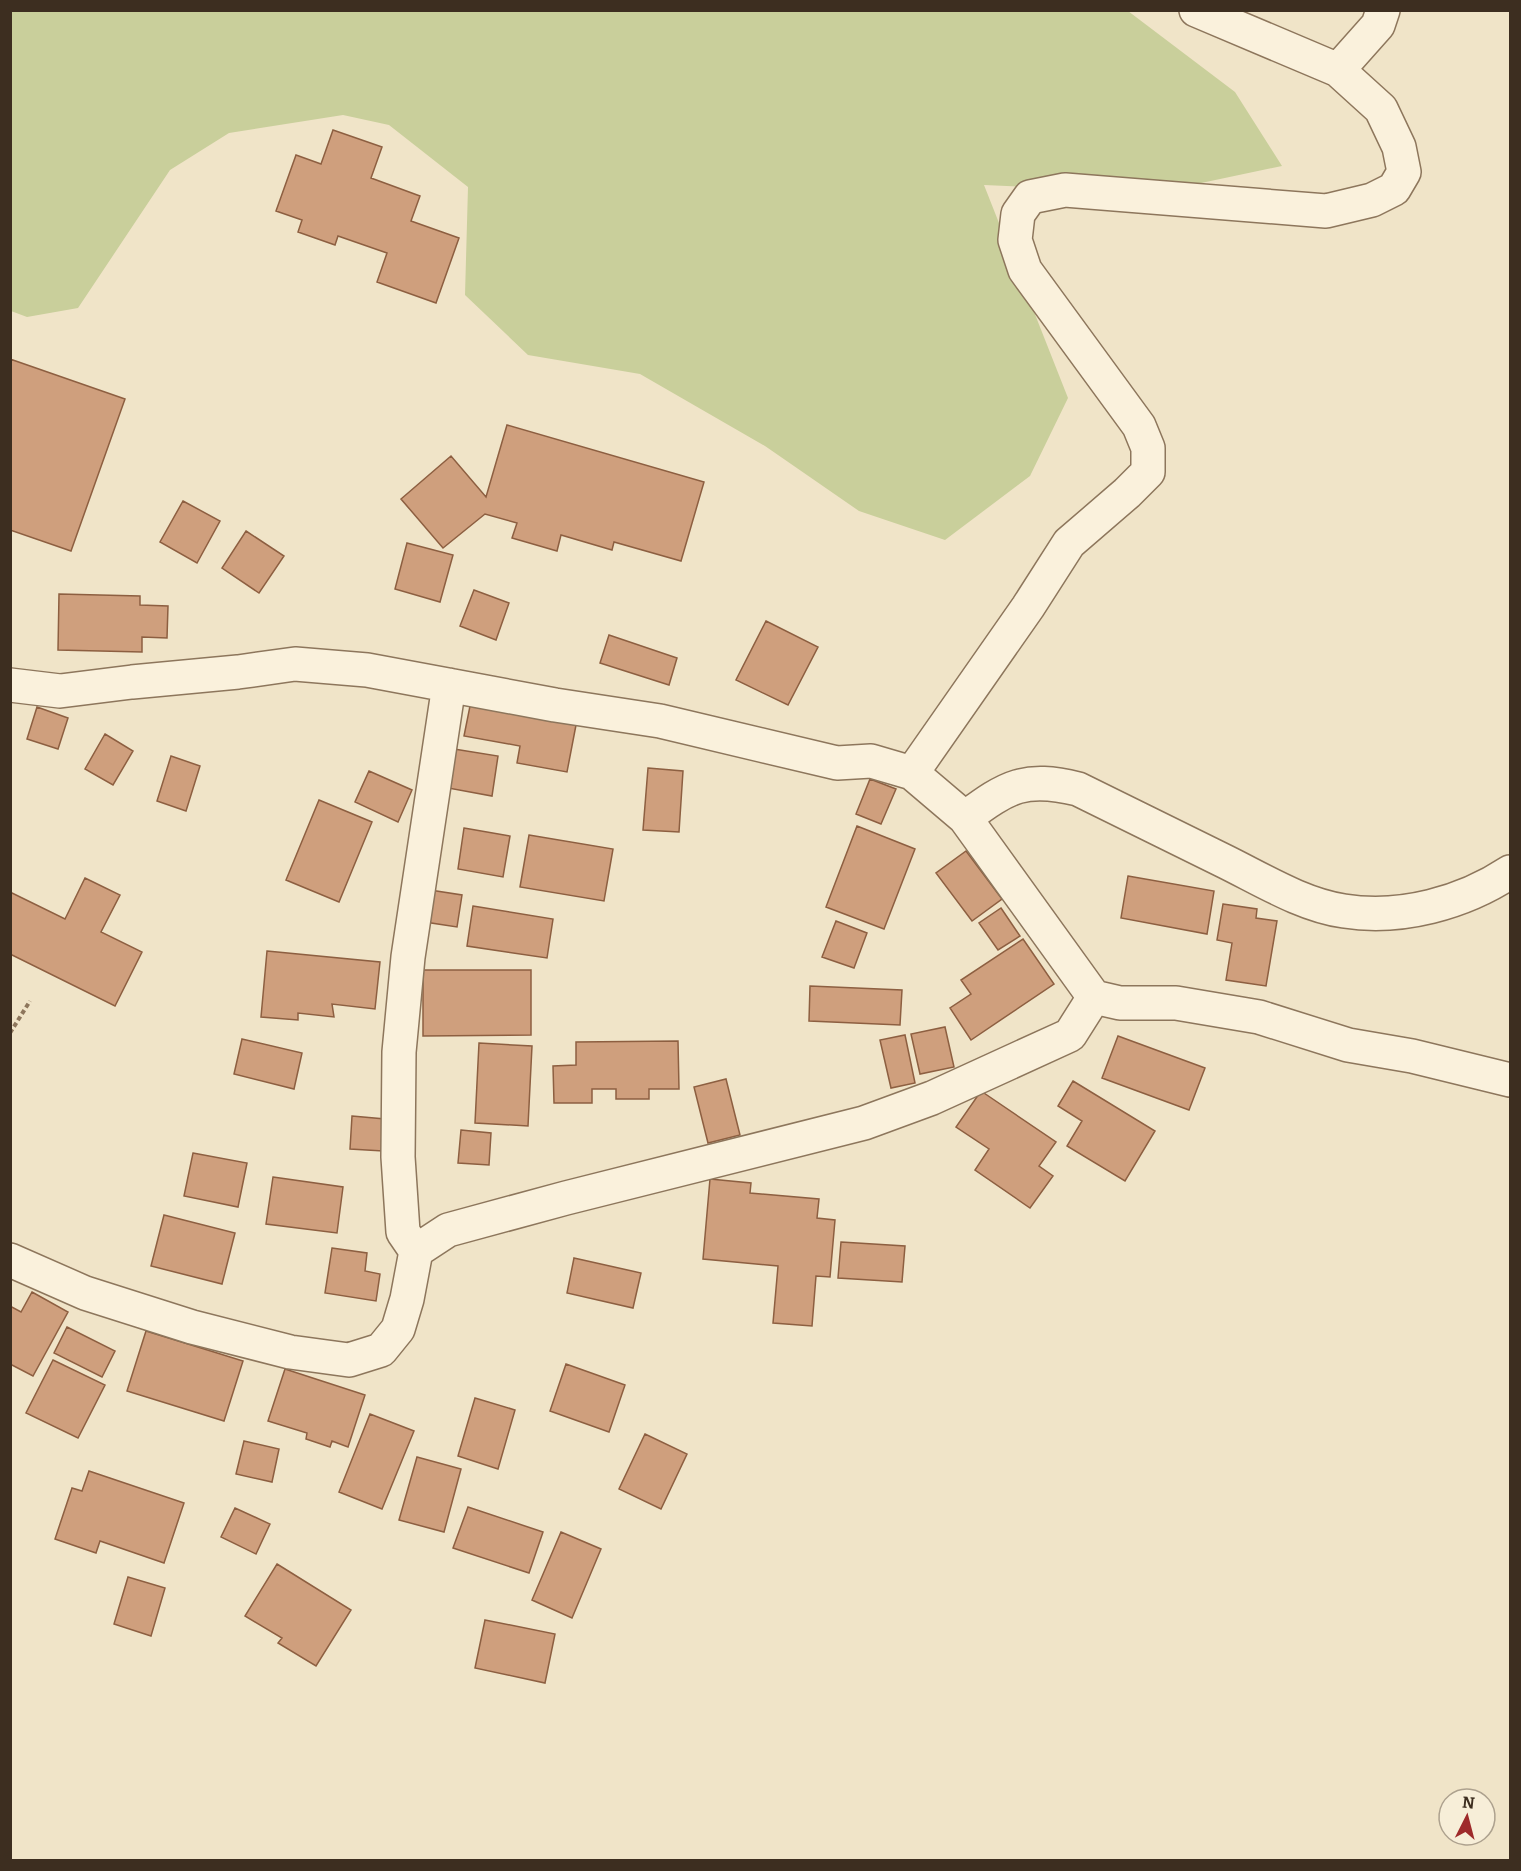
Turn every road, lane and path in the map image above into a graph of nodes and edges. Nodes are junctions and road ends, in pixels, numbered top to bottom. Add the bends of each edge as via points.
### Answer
1 (1196, 10) edge
2 (1383, 10) edge
3 (1338, 70) junction
4 (449, 684) junction
5 (10, 685) edge
6 (912, 773) junction
7 (965, 818) junction
8 (1510, 872) edge
9 (1094, 997) junction
10 (30, 1001) dead end
11 (10, 1033) edge
12 (1510, 1080) edge
13 (416, 1251) junction
14 (10, 1260) edge

1 - 3 lane
2 - 3 lane via 1378,25
3 - 6 lane via 1381,109 1398,147 1404,172 1394,189 1372,200 1326,211 1065,190 1030,197 1018,214 1015,240 1025,270 1139,426 1148,448 1148,472 1069,543
4 - 5 lane via 367,670 295,664 60,690
4 - 6 lane via 660,721 837,762 872,761
4 - 13 lane via 408,957 399,1052 398,1157 403,1232
6 - 7 lane
7 - 8 lane via 1018,785 1052,783 1078,789 1291,893 1344,911 1401,913 1434,906 1473,893
7 - 9 lane
9 - 12 lane via 1120,1003 1176,1003 1259,1017 1348,1045
9 - 13 lane via 1070,1035 932,1098 864,1123 448,1230
10 - 11 path
13 - 14 lane via 398,1329 381,1350 349,1360 290,1352 192,1327 85,1293

